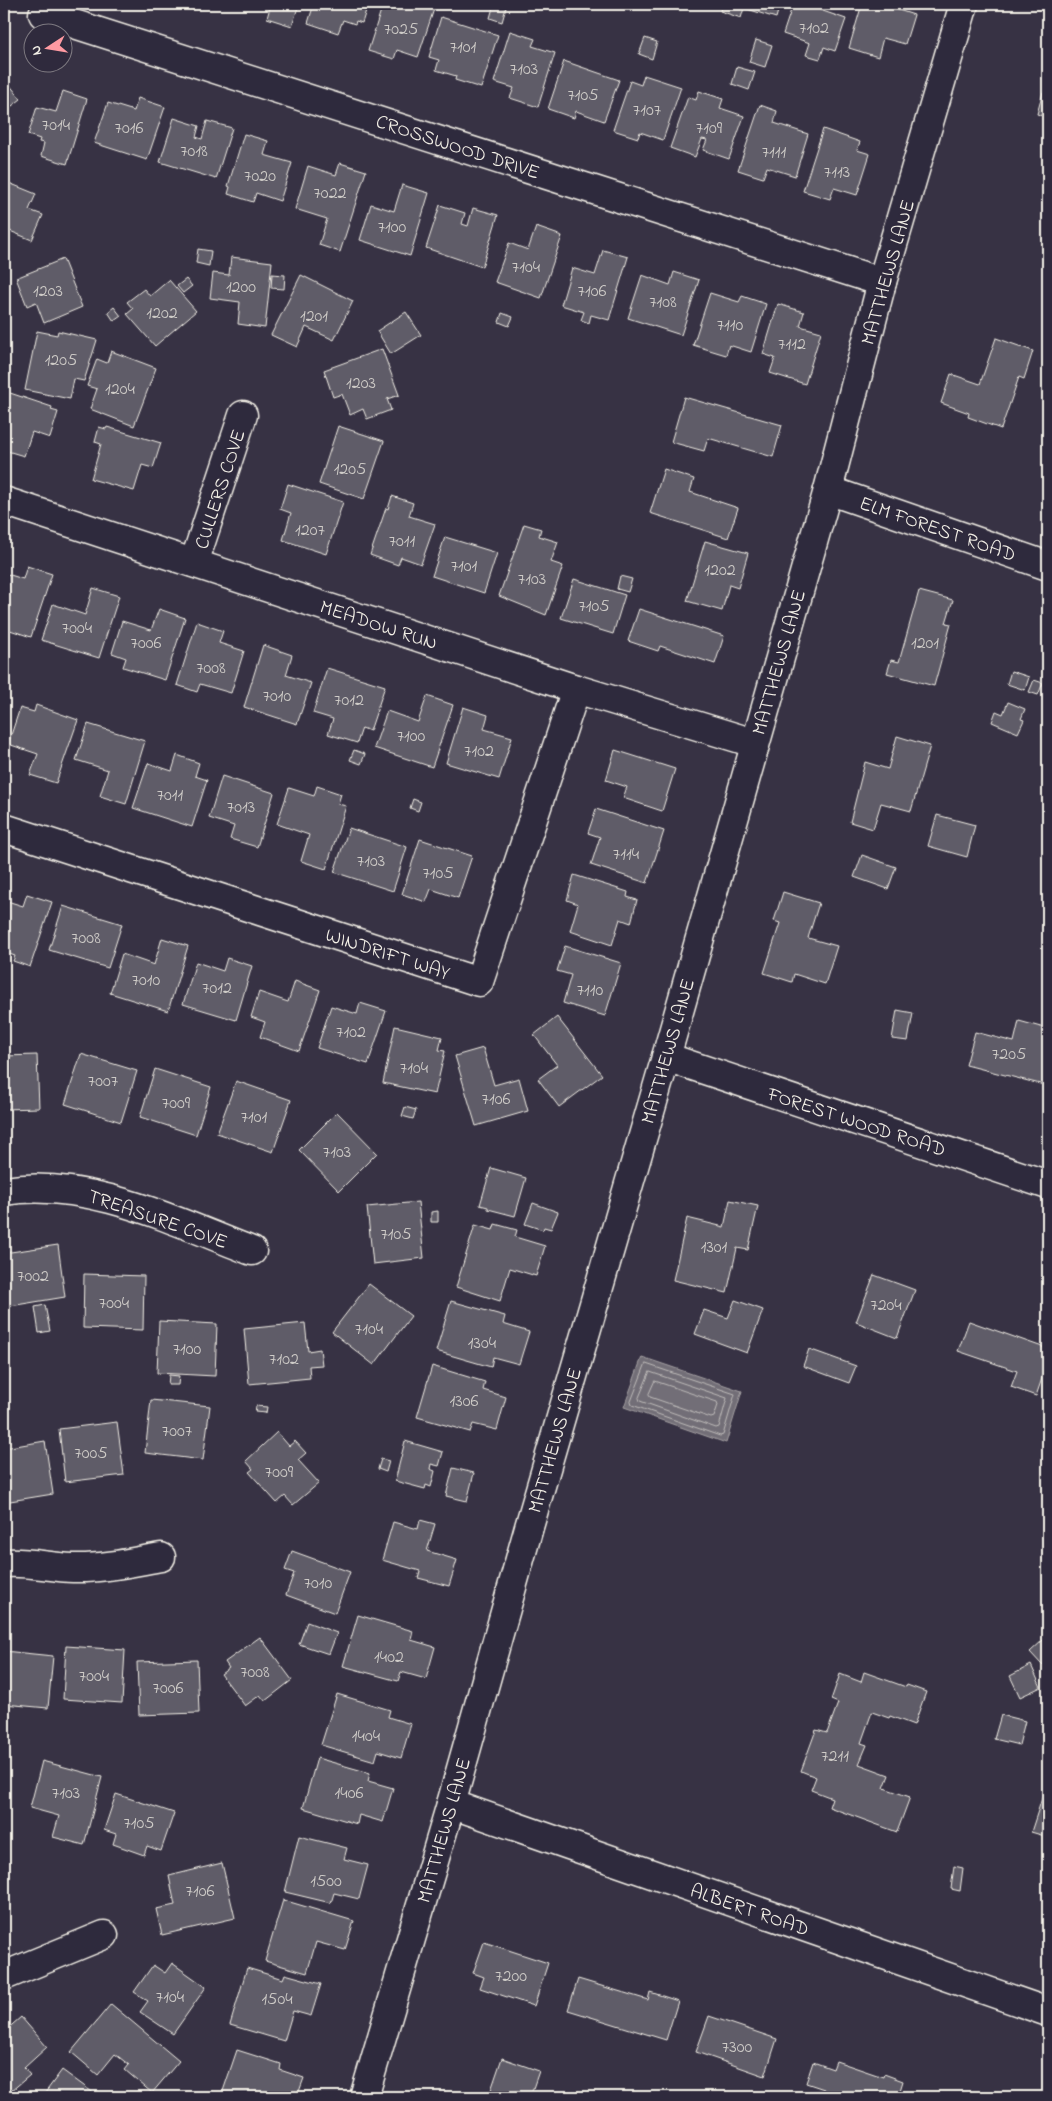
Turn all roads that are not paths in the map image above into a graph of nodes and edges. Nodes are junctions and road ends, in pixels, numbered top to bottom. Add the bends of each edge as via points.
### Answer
1 (47, 4) edge
2 (964, 4) edge
3 (882, 282) junction
4 (243, 415) dead end
5 (828, 490) junction
6 (4, 501) edge
7 (194, 563) junction
8 (1048, 566) edge
9 (576, 689) junction
10 (754, 743) junction
11 (4, 828) edge
12 (666, 1057) junction
13 (1048, 1185) edge
14 (4, 1191) edge
15 (252, 1251) dead end
16 (161, 1558) dead end
17 (4, 1563) edge
18 (451, 1804) junction
19 (104, 1935) dead end
20 (4, 1976) edge
21 (1048, 2012) edge
22 (364, 2097) edge

1 - 3 street, CROSSWOOD DRIVE via 43,14
2 - 3 street, MATTHEWS LANE
3 - 5 street, MATTHEWS LANE
4 - 7 street, CULLERS COVE
5 - 8 street, ELM FOREST ROAD
5 - 10 street, MATTHEWS LANE
6 - 7 street, MEADOW RUN
7 - 9 street, MEADOW RUN
9 - 10 street, MEADOW RUN
9 - 11 street, WINDRIFT WAY via 479,982
10 - 12 street, MATTHEWS LANE
12 - 13 street, FOREST WOOD ROAD
12 - 18 street, MATTHEWS LANE
14 - 15 street, TREASURE COVE via 69,1189 133,1206
16 - 17 street via 75,1568 30,1562
18 - 21 street, ALBERT ROAD
18 - 22 street, MATTHEWS LANE
19 - 20 street

